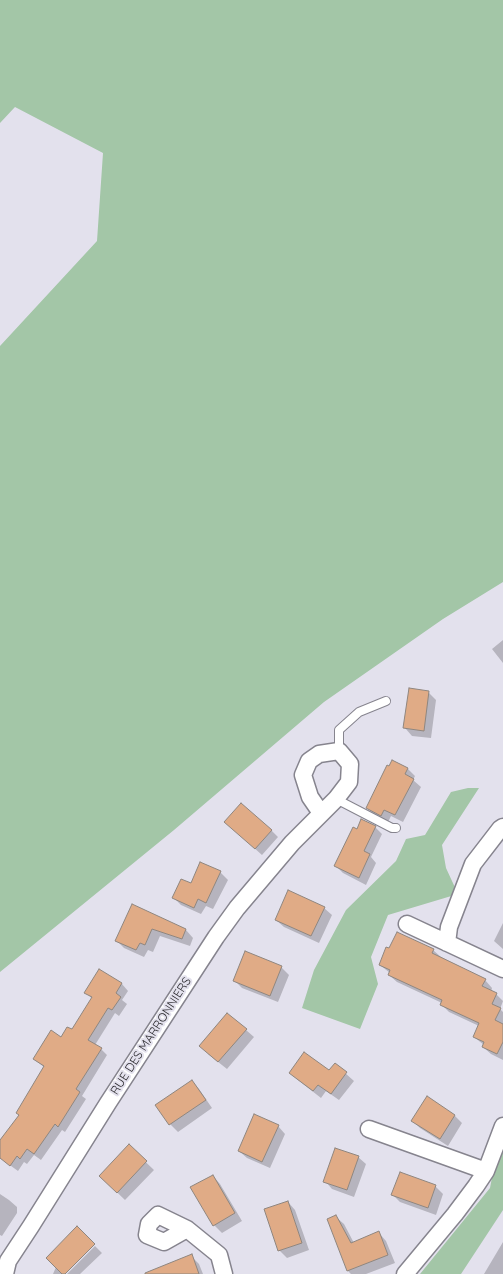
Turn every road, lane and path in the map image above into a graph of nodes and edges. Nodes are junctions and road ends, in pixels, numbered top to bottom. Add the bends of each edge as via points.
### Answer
1 (386, 701) dead end
2 (339, 751) junction
3 (336, 799) junction
4 (321, 814) junction
5 (503, 827) edge
6 (396, 828) dead end
7 (408, 924) dead end
8 (447, 942) junction
9 (503, 969) edge
10 (503, 1126) edge
11 (369, 1129) dead end
12 (486, 1171) junction
13 (187, 1229) dead end
14 (5, 1274) edge
15 (224, 1274) edge
16 (405, 1274) edge

1 - 2 lane, RUE DES MARRONNIERS via 359,712 339,730
2 - 3 street, RUE DES MARRONNIERS via 350,764 349,782
2 - 4 street via 319,754 309,761 303,774 310,797
3 - 4 street, RUE DES MARRONNIERS
3 - 6 lane
4 - 14 street, RUE DES MARRONNIERS via 292,843 216,937 8,1261
5 - 8 street via 473,864 449,927
7 - 8 street
8 - 9 street
10 - 12 street
11 - 12 street
12 - 16 street
13 - 15 street via 219,1255

